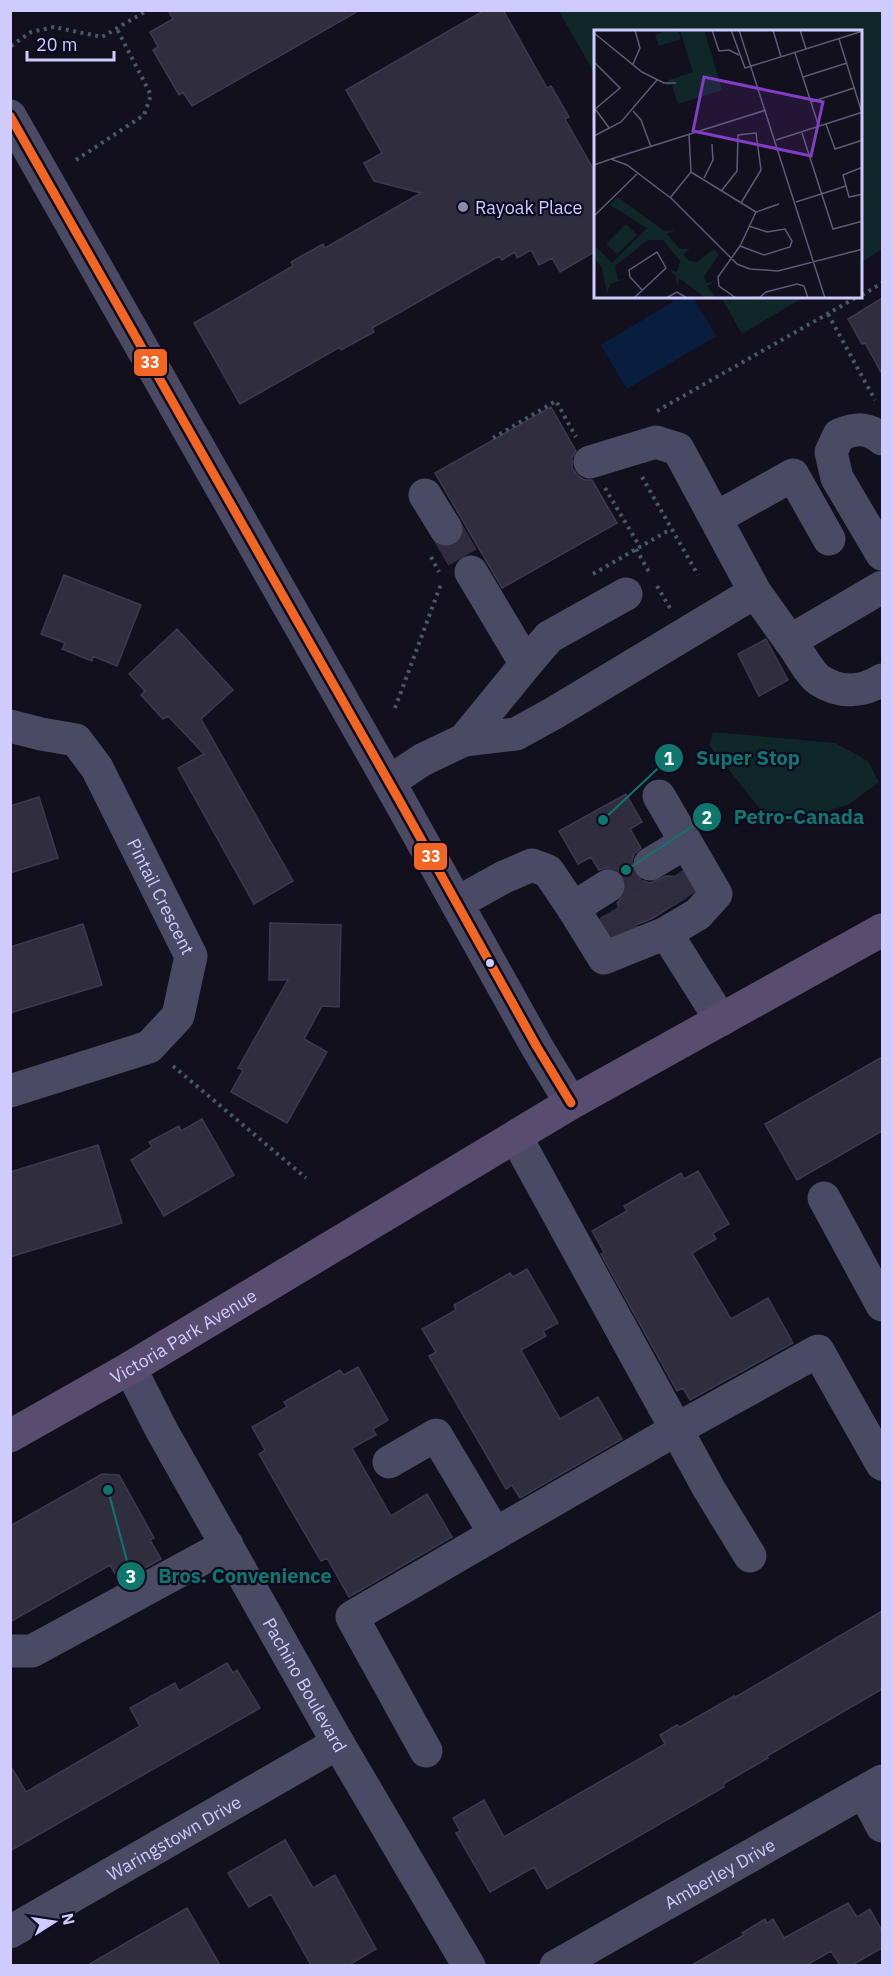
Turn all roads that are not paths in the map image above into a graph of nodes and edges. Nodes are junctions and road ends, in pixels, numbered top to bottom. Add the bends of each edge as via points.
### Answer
1 (10, 116) edge
2 (882, 439) edge
3 (590, 462) dead end
4 (425, 495) dead end
5 (716, 518) junction
6 (829, 538) dead end
7 (438, 543) tunnel mouth
8 (882, 554) edge
9 (471, 572) tunnel mouth
10 (882, 587) edge
11 (755, 592) junction
12 (626, 594) dead end
13 (790, 641) junction
14 (526, 664) junction
15 (882, 680) edge
16 (10, 726) edge
17 (464, 740) junction
18 (389, 782) junction
19 (659, 796) dead end
20 (457, 903) junction
21 (882, 930) edge
22 (666, 933) junction
23 (721, 1020) junction
24 (10, 1091) edge
25 (571, 1104) junction
26 (516, 1137) junction
27 (824, 1198) dead end
28 (882, 1305) edge
29 (130, 1368) junction
30 (677, 1429) junction
31 (10, 1436) edge
32 (389, 1462) dead end
33 (882, 1464) edge
34 (495, 1534) junction
35 (227, 1545) junction
36 (750, 1557) dead end
37 (10, 1651) edge
38 (338, 1743) junction
39 (426, 1751) dead end
40 (873, 1787) edge
41 (882, 1826) edge
42 (10, 1932) edge
43 (469, 1965) edge
44 (556, 1965) edge

1 - 18 street
2 - 8 street via 872,430 855,429 839,435 831,452 837,478
3 - 5 street via 656,442 678,449
4 - 7 street
5 - 6 street via 793,475
5 - 11 street
9 - 14 street
10 - 13 street
11 - 13 street
11 - 17 street via 516,734
12 - 14 street via 549,637
13 - 15 street via 818,680 843,690 868,688
14 - 17 street
16 - 24 street, Pintail Crescent via 76,740 97,768 191,956 178,1016 149,1047
17 - 18 street via 422,760
18 - 20 street
19 - 22 street via 676,875
20 - 22 street via 532,865 548,871 607,914
20 - 25 street
21 - 23 main road, Victoria Park Avenue
22 - 23 street
23 - 25 main road, Victoria Park Avenue
25 - 26 main road, Victoria Park Avenue
26 - 29 main road, Victoria Park Avenue
26 - 30 street
27 - 28 street
29 - 31 main road, Victoria Park Avenue
29 - 35 street, Pachino Boulevard
30 - 33 street via 819,1352
30 - 34 street
30 - 36 street
32 - 34 street via 436,1435
34 - 39 street via 352,1617
35 - 37 street via 32,1651
35 - 38 street, Pachino Boulevard
38 - 42 street, Waringstown Drive
38 - 43 street, Pachino Boulevard
40 - 41 street
40 - 44 street, Amberley Drive

